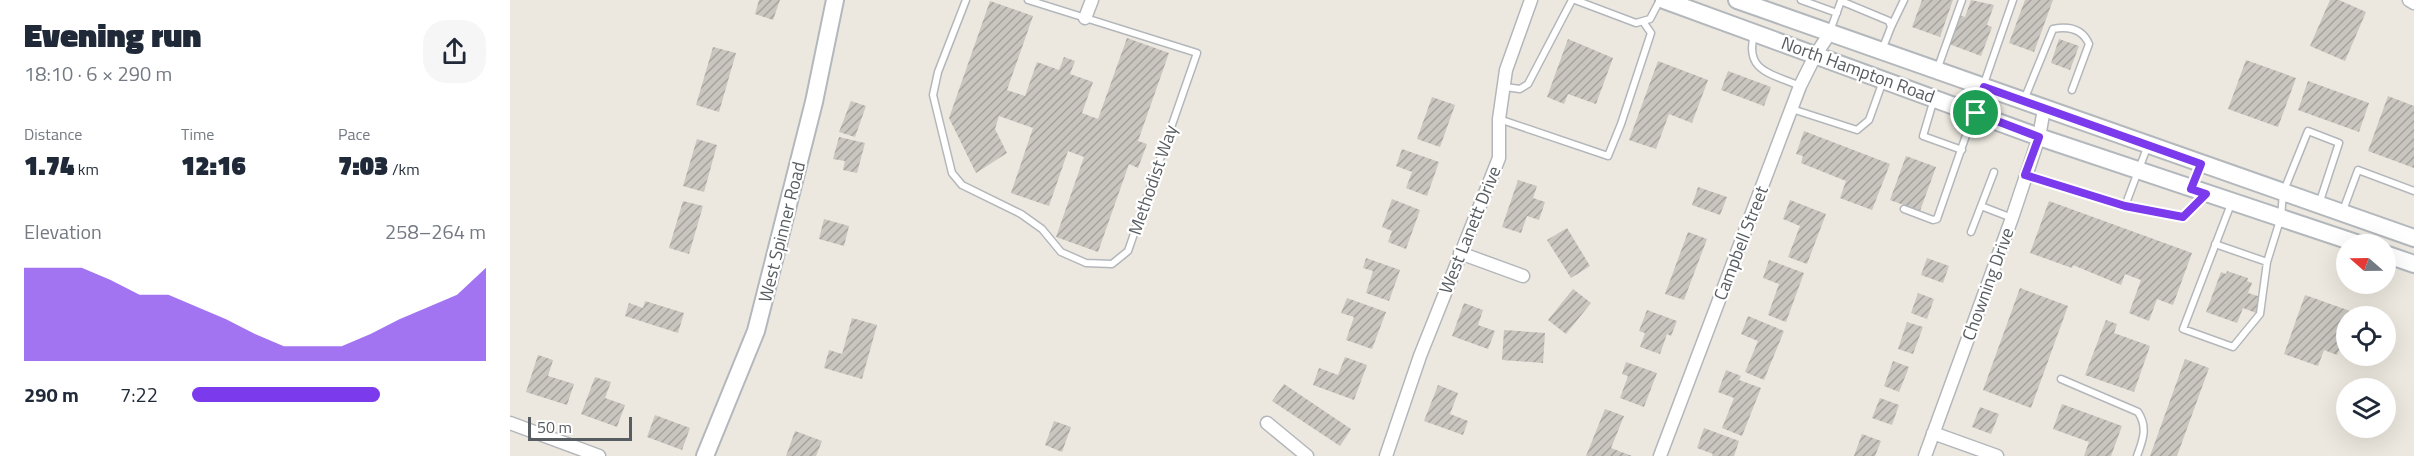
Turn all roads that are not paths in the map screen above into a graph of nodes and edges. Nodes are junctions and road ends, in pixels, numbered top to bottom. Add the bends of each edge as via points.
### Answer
1 (835, 0) edge
2 (966, 0) edge
3 (1028, 0) edge
4 (1083, 0) edge
5 (1092, 0) edge
6 (1531, 0) edge
7 (1574, 0) edge
8 (1662, 0) edge
9 (1801, 0) edge
10 (1904, 0) edge
11 (1962, 0) edge
12 (2013, 0) edge
13 (2409, 0) edge
14 (1841, 1) edge
15 (1741, 2) edge
16 (2414, 3) edge
17 (1837, 13) junction
18 (1081, 16) junction
19 (1644, 23) junction
20 (1738, 26) junction
21 (1891, 27) junction
22 (1755, 32) junction
23 (1830, 33) junction
24 (1881, 51) junction
25 (1815, 54) junction
26 (1937, 71) junction
27 (1883, 79) junction
28 (1800, 86) junction
29 (1505, 87) junction
30 (1984, 87) junction
31 (2072, 90) dead end
32 (1934, 98) junction
33 (2024, 101) junction
34 (1792, 108) junction
35 (2044, 109) junction
36 (1976, 113) junction
37 (1499, 118) junction
38 (2039, 137) junction
39 (2148, 145) junction
40 (1962, 150) junction
41 (2201, 164) junction
42 (2136, 171) junction
43 (1994, 172) dead end
44 (2025, 175) junction
45 (2198, 191) junction
46 (2414, 191) edge
47 (2283, 193) junction
48 (2232, 203) junction
49 (2319, 205) junction
50 (1981, 206) junction
51 (2125, 206) junction
52 (1905, 209) dead end
53 (2341, 213) junction
54 (2281, 217) junction
55 (2012, 218) junction
56 (1971, 232) dead end
57 (2336, 236) edge
58 (2414, 238) edge
59 (2215, 243) junction
60 (1460, 253) junction
61 (2396, 258) edge
62 (2266, 262) junction
63 (2414, 264) edge
64 (1523, 276) dead end
65 (2061, 379) dead end
66 (510, 423) edge
67 (1268, 423) dead end
68 (1933, 433) junction
69 (599, 456) edge
70 (705, 456) edge
71 (1306, 456) edge
72 (1386, 456) edge
73 (1660, 456) edge
74 (1925, 456) edge
75 (1997, 456) edge
76 (2137, 456) edge

1 - 70 main road, West Spinner Road via 814,102 756,332
2 - 18 lane, Methodist Way via 933,95 952,173 962,185 1021,214 1061,252 1086,262 1112,264 1128,251 1197,53
3 - 18 lane, Methodist Way
4 - 18 street
5 - 18 street
6 - 29 street, West Lanett Drive via 1506,70
7 - 19 lane
7 - 29 lane via 1528,84 1520,89
8 - 19 lane
8 - 20 main road, North Hampton Road
9 - 17 lane
10 - 21 lane
11 - 26 lane
12 - 30 lane
13 - 16 street
14 - 17 lane
14 - 21 lane via 1889,21
15 - 20 main road
15 - 23 main road, North Hampton Road
17 - 23 lane
19 - 37 lane via 1651,33 1608,156
20 - 22 main road, North Hampton Road
21 - 24 lane
22 - 25 main road, North Hampton Road
22 - 28 lane via 1750,52 1753,61 1761,69
23 - 24 main road, North Hampton Road
23 - 25 street, Campbell Street
24 - 26 main road, North Hampton Road
25 - 27 main road, North Hampton Road
25 - 28 street, Campbell Street
26 - 30 main road, North Hampton Road
27 - 32 main road, North Hampton Road
27 - 34 lane via 1869,120 1857,130
28 - 34 street, Campbell Street
29 - 37 street, West Lanett Drive
30 - 33 main road, North Hampton Road
30 - 36 lane
31 - 33 lane via 2088,44 2078,30 2053,29
32 - 36 main road, North Hampton Road
32 - 40 lane via 1923,136
33 - 35 main road, North Hampton Road
34 - 73 street, Campbell Street
35 - 38 street, Chowning Drive
35 - 39 main road, North Hampton Road
36 - 38 main road, North Hampton Road
36 - 40 lane
37 - 60 street, West Lanett Drive via 1498,158
38 - 42 main road, North Hampton Road
38 - 44 street, Chowning Drive
39 - 41 main road, North Hampton Road
39 - 42 lane
40 - 52 lane via 1937,219
41 - 45 main road
41 - 47 main road, North Hampton Road
42 - 45 main road, North Hampton Road
42 - 51 lane
43 - 50 lane
44 - 51 lane
44 - 55 street, Chowning Drive
45 - 48 main road, North Hampton Road
45 - 51 lane via 2183,217
46 - 53 lane via 2358,170
47 - 49 main road, North Hampton Road
47 - 49 lane via 2308,131 2339,143
47 - 54 lane
48 - 54 main road, North Hampton Road
48 - 59 lane
49 - 53 main road, North Hampton Road
50 - 55 lane
50 - 56 lane
53 - 58 main road, North Hampton Road
54 - 57 main road, North Hampton Road
54 - 62 lane
55 - 68 street, Chowning Drive
59 - 62 lane
59 - 62 lane via 2183,329 2232,347 2260,314
60 - 64 street
60 - 72 street, West Lanett Drive
61 - 63 main road
65 - 76 lane via 2138,412 2145,422
66 - 69 street
67 - 71 street
68 - 74 street, Chowning Drive
68 - 75 street

